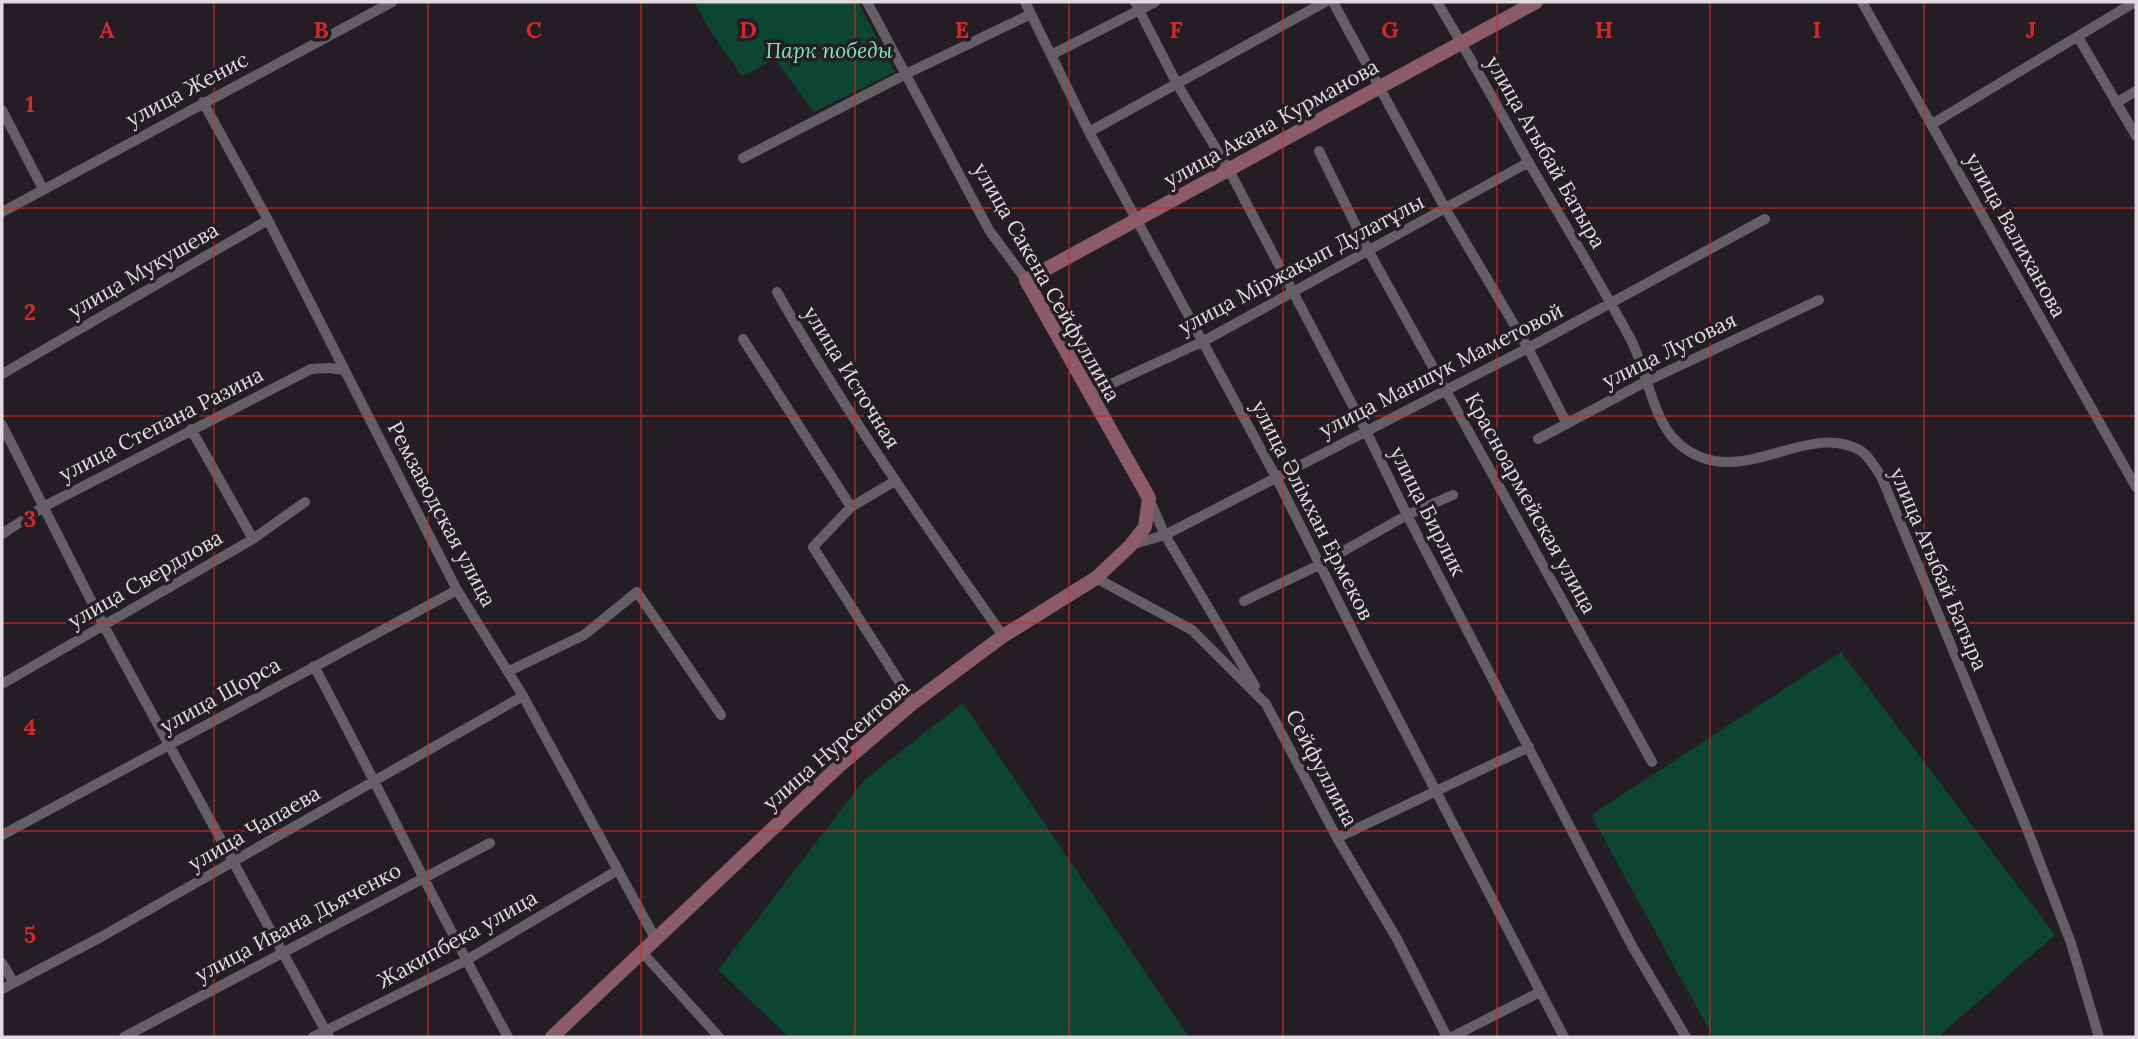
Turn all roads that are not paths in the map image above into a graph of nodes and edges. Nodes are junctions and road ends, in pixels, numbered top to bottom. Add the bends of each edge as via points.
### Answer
1 (392, 2) edge
2 (867, 2) edge
3 (1025, 2) edge
4 (1155, 2) edge
5 (1325, 2) edge
6 (1333, 2) edge
7 (1437, 2) edge
8 (1536, 2) edge
9 (1862, 2) edge
10 (2136, 2) edge
11 (1137, 6) edge
12 (1031, 14) junction
13 (2078, 37) junction
14 (1461, 43) junction
15 (1052, 55) junction
16 (905, 74) junction
17 (1177, 84) junction
18 (1380, 88) junction
19 (2136, 91) edge
20 (203, 102) junction
21 (2116, 103) junction
22 (2, 110) edge
23 (1932, 124) junction
24 (1089, 132) junction
25 (2136, 136) edge
26 (1319, 151) dead end
27 (743, 158) dead end
28 (1529, 162) junction
29 (1229, 170) junction
30 (43, 189) junction
31 (1445, 208) junction
32 (2, 212) edge
33 (1136, 219) junction
34 (1765, 219) dead end
35 (268, 220) junction
36 (1368, 250) junction
37 (1026, 280) junction
38 (777, 292) dead end
39 (1292, 292) junction
40 (1819, 300) dead end
41 (1610, 302) junction
42 (743, 339) dead end
43 (1204, 341) junction
44 (1528, 348) junction
45 (344, 370) junction
46 (2, 374) edge
47 (1647, 381) junction
48 (1447, 388) junction
49 (1089, 394) junction
50 (1567, 424) junction
51 (2, 425) edge
52 (191, 429) junction
53 (1366, 431) junction
54 (1538, 439) dead end
55 (1276, 477) junction
56 (895, 481) junction
57 (2136, 487) edge
58 (1453, 495) dead end
59 (1149, 498) junction
60 (305, 502) dead end
61 (851, 507) junction
62 (43, 508) junction
63 (1407, 515) junction
64 (2, 534) edge
65 (1165, 535) junction
66 (253, 538) junction
67 (1130, 546) junction
68 (1319, 565) junction
69 (1096, 578) junction
70 (457, 590) junction
71 (1244, 601) dead end
72 (104, 625) junction
73 (1003, 636) junction
74 (314, 666) junction
75 (509, 671) junction
76 (2, 684) edge
77 (523, 696) junction
78 (913, 703) junction
79 (1266, 704) junction
80 (721, 715) dead end
81 (168, 746) junction
82 (1529, 747) junction
83 (1653, 762) dead end
84 (375, 781) junction
85 (1436, 792) junction
86 (2, 835) edge
87 (1337, 838) junction
88 (490, 843) dead end
89 (233, 863) junction
90 (618, 870) junction
91 (423, 877) junction
92 (655, 939) junction
93 (641, 951) junction
94 (284, 953) junction
95 (465, 961) junction
96 (2, 963) edge
97 (14, 983) junction
98 (2, 989) edge
99 (1540, 992) junction
100 (327, 1034) edge
101 (124, 1037) edge
102 (313, 1037) edge
103 (508, 1037) edge
104 (552, 1037) edge
105 (719, 1037) edge
106 (1450, 1037) edge
107 (1564, 1037) edge
108 (1686, 1037) edge
109 (2099, 1037) edge

1 - 20 street, улица Женис
2 - 16 street, улица Сакена Сейфуллина
3 - 12 street, улица Әлімхан Ермеков
4 - 11 street
5 - 17 street
6 - 18 street
7 - 14 street, улица Агыбай Батыра
8 - 14 main road, улица Акана Курманова
9 - 23 street, улица Валиханова
10 - 13 street
11 - 15 street
11 - 17 street, улица Бирлик
12 - 15 street, улица Әлімхан Ермеков
12 - 16 street
13 - 21 street
13 - 23 street
14 - 18 main road, улица Акана Курманова
14 - 28 street, улица Агыбай Батыра
15 - 24 street, улица Әлімхан Ермеков
16 - 27 street
16 - 37 street, улица Сакена Сейфуллина via 989,230
17 - 24 street
17 - 29 street, улица Бирлик
18 - 29 main road, улица Акана Курманова
18 - 31 street
19 - 21 street
20 - 30 street, улица Женис
20 - 35 street, Ремзаводская улица
21 - 25 street
22 - 30 street
23 - 57 street, улица Валиханова
24 - 33 street, улица Әлімхан Ермеков
26 - 36 street, Красноармейская улица
28 - 31 street, улица Міржақып Дулатұлы
28 - 41 street, улица Агыбай Батыра
29 - 33 main road, улица Акана Курманова
29 - 39 street, улица Бирлик
30 - 32 street, улица Женис
31 - 36 street, улица Міржақып Дулатұлы
31 - 44 street
33 - 37 main road, улица Акана Курманова
33 - 43 street, улица Әлімхан Ермеков
34 - 41 street, улица Маншук Маметовой
35 - 45 street, Ремзаводская улица
35 - 46 street, улица Мукушева
36 - 39 street, улица Міржақып Дулатұлы
36 - 48 street, Красноармейская улица
37 - 49 main road, улица Сакена Сейфуллина
38 - 56 street, улица Источная
39 - 43 street, улица Міржақып Дулатұлы
39 - 53 street, улица Бирлик
40 - 47 street, улица Луговая
41 - 44 street, улица Маншук Маметовой
41 - 47 street, улица Агыбай Батыра
42 - 61 street
43 - 49 street, улица Міржақып Дулатұлы
43 - 55 street, улица Әлімхан Ермеков
44 - 48 street, улица Маншук Маметовой
44 - 50 street
45 - 52 street, улица Степана Разина via 311,369
45 - 70 street, Ремзаводская улица
47 - 50 street, улица Луговая
47 - 109 street, улица Агыбай Батыра via 1666,428 1695,456 1727,463 1837,443 1862,452 1881,476 2027,829 2071,943
48 - 53 street, улица Маншук Маметовой
48 - 83 street, Красноармейская улица
49 - 59 main road, улица Сакена Сейфуллина
50 - 54 street, улица Луговая
51 - 62 street
52 - 62 street, улица Степана Разина
52 - 66 street
53 - 55 street, улица Маншук Маметовой
53 - 63 street, улица Бирлик
55 - 65 street, улица Маншук Маметовой
55 - 68 street, улица Әлімхан Ермеков
56 - 61 street, улица Источная
56 - 73 street, улица Источная
58 - 63 street
59 - 65 street, улица Сакена Сейфуллина
59 - 67 main road, улица Нурсеитова via 1145,527
60 - 66 street, улица Свердлова
61 - 78 street, улица Источная via 813,547
62 - 64 street, улица Степана Разина
62 - 72 street
63 - 68 street
63 - 82 street, улица Бирлик
65 - 67 street, улица Маншук Маметовой
65 - 79 street, улица Сакена Сейфуллина
66 - 72 street, улица Свердлова
67 - 69 main road, улица Нурсеитова
68 - 71 street
68 - 85 street, улица Әлімхан Ермеков
69 - 73 main road, улица Нурсеитова
69 - 79 street, Сейфуллина via 1192,630
70 - 74 street, улица Щорса
70 - 75 street, Ремзаводская улица
72 - 76 street, улица Свердлова
72 - 81 street
73 - 78 main road, улица Нурсеитова
74 - 81 street, улица Щорса
74 - 84 street
75 - 77 street, Ремзаводская улица
75 - 80 street via 584,635 637,592
77 - 84 street, улица Чапаева
77 - 90 street, Ремзаводская улица
78 - 92 main road, улица Нурсеитова
79 - 87 street, Сейфуллина
81 - 86 street, улица Щорса
81 - 89 street
82 - 85 street
82 - 108 street, улица Бирлик via 1632,946
84 - 89 street, улица Чапаева
84 - 91 street
85 - 87 street
85 - 99 street, улица Әлімхан Ермеков
87 - 106 street, Сейфуллина
88 - 91 street, улица Ивана Дьяченко
89 - 94 street
89 - 97 street, улица Чапаева
90 - 92 street, Ремзаводская улица
90 - 95 street, Жакипбека улица
91 - 94 street, улица Ивана Дьяченко
91 - 95 street
92 - 93 main road, улица Нурсеитова
93 - 104 main road, улица Нурсеитова
93 - 105 street
94 - 100 street
94 - 101 street, улица Ивана Дьяченко
95 - 100 street, Жакипбека улица
95 - 103 street
96 - 97 street
97 - 98 street, улица Чапаева
99 - 106 street
99 - 107 street, улица Әлімхан Ермеков
100 - 102 street, Жакипбека улица

